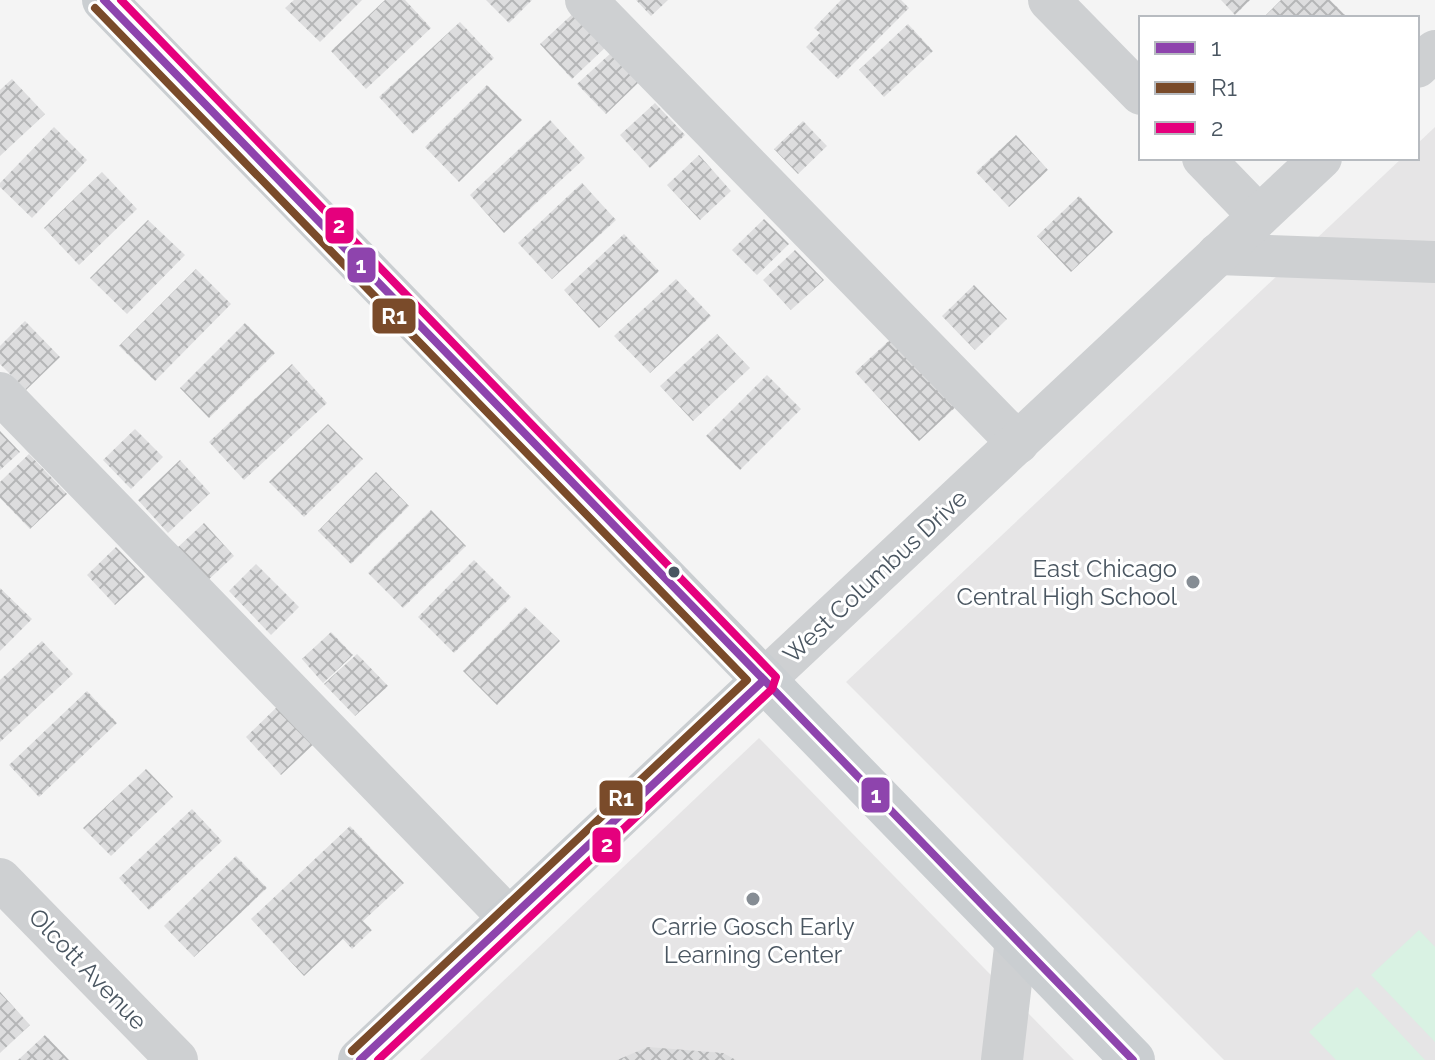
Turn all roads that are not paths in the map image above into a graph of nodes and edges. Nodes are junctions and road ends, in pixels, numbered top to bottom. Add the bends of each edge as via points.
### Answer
1 (104, 0) edge
2 (586, 0) edge
3 (1049, 0) edge
4 (1435, 51) edge
5 (1419, 65) edge
6 (1139, 92) edge
7 (1205, 160) edge
8 (1319, 160) edge
9 (1259, 216) junction
10 (1218, 254) junction
11 (1435, 262) edge
12 (0, 393) edge
13 (1018, 443) junction
14 (764, 680) junction
15 (0, 879) edge
16 (510, 919) junction
17 (1016, 939) junction
18 (177, 1060) edge
19 (360, 1060) edge
20 (1002, 1060) edge
21 (1133, 1060) edge

1 - 14 main road
2 - 13 street
3 - 6 street
4 - 5 street
7 - 9 street
8 - 9 street, West Columbus Drive
9 - 10 street, West Columbus Drive
10 - 11 street
10 - 13 street, West Columbus Drive
12 - 16 street
13 - 14 street, West Columbus Drive
14 - 16 main road, West Columbus Drive
14 - 17 main road
15 - 18 street, Olcott Avenue
16 - 19 main road, West Columbus Drive
17 - 20 street
17 - 21 main road

